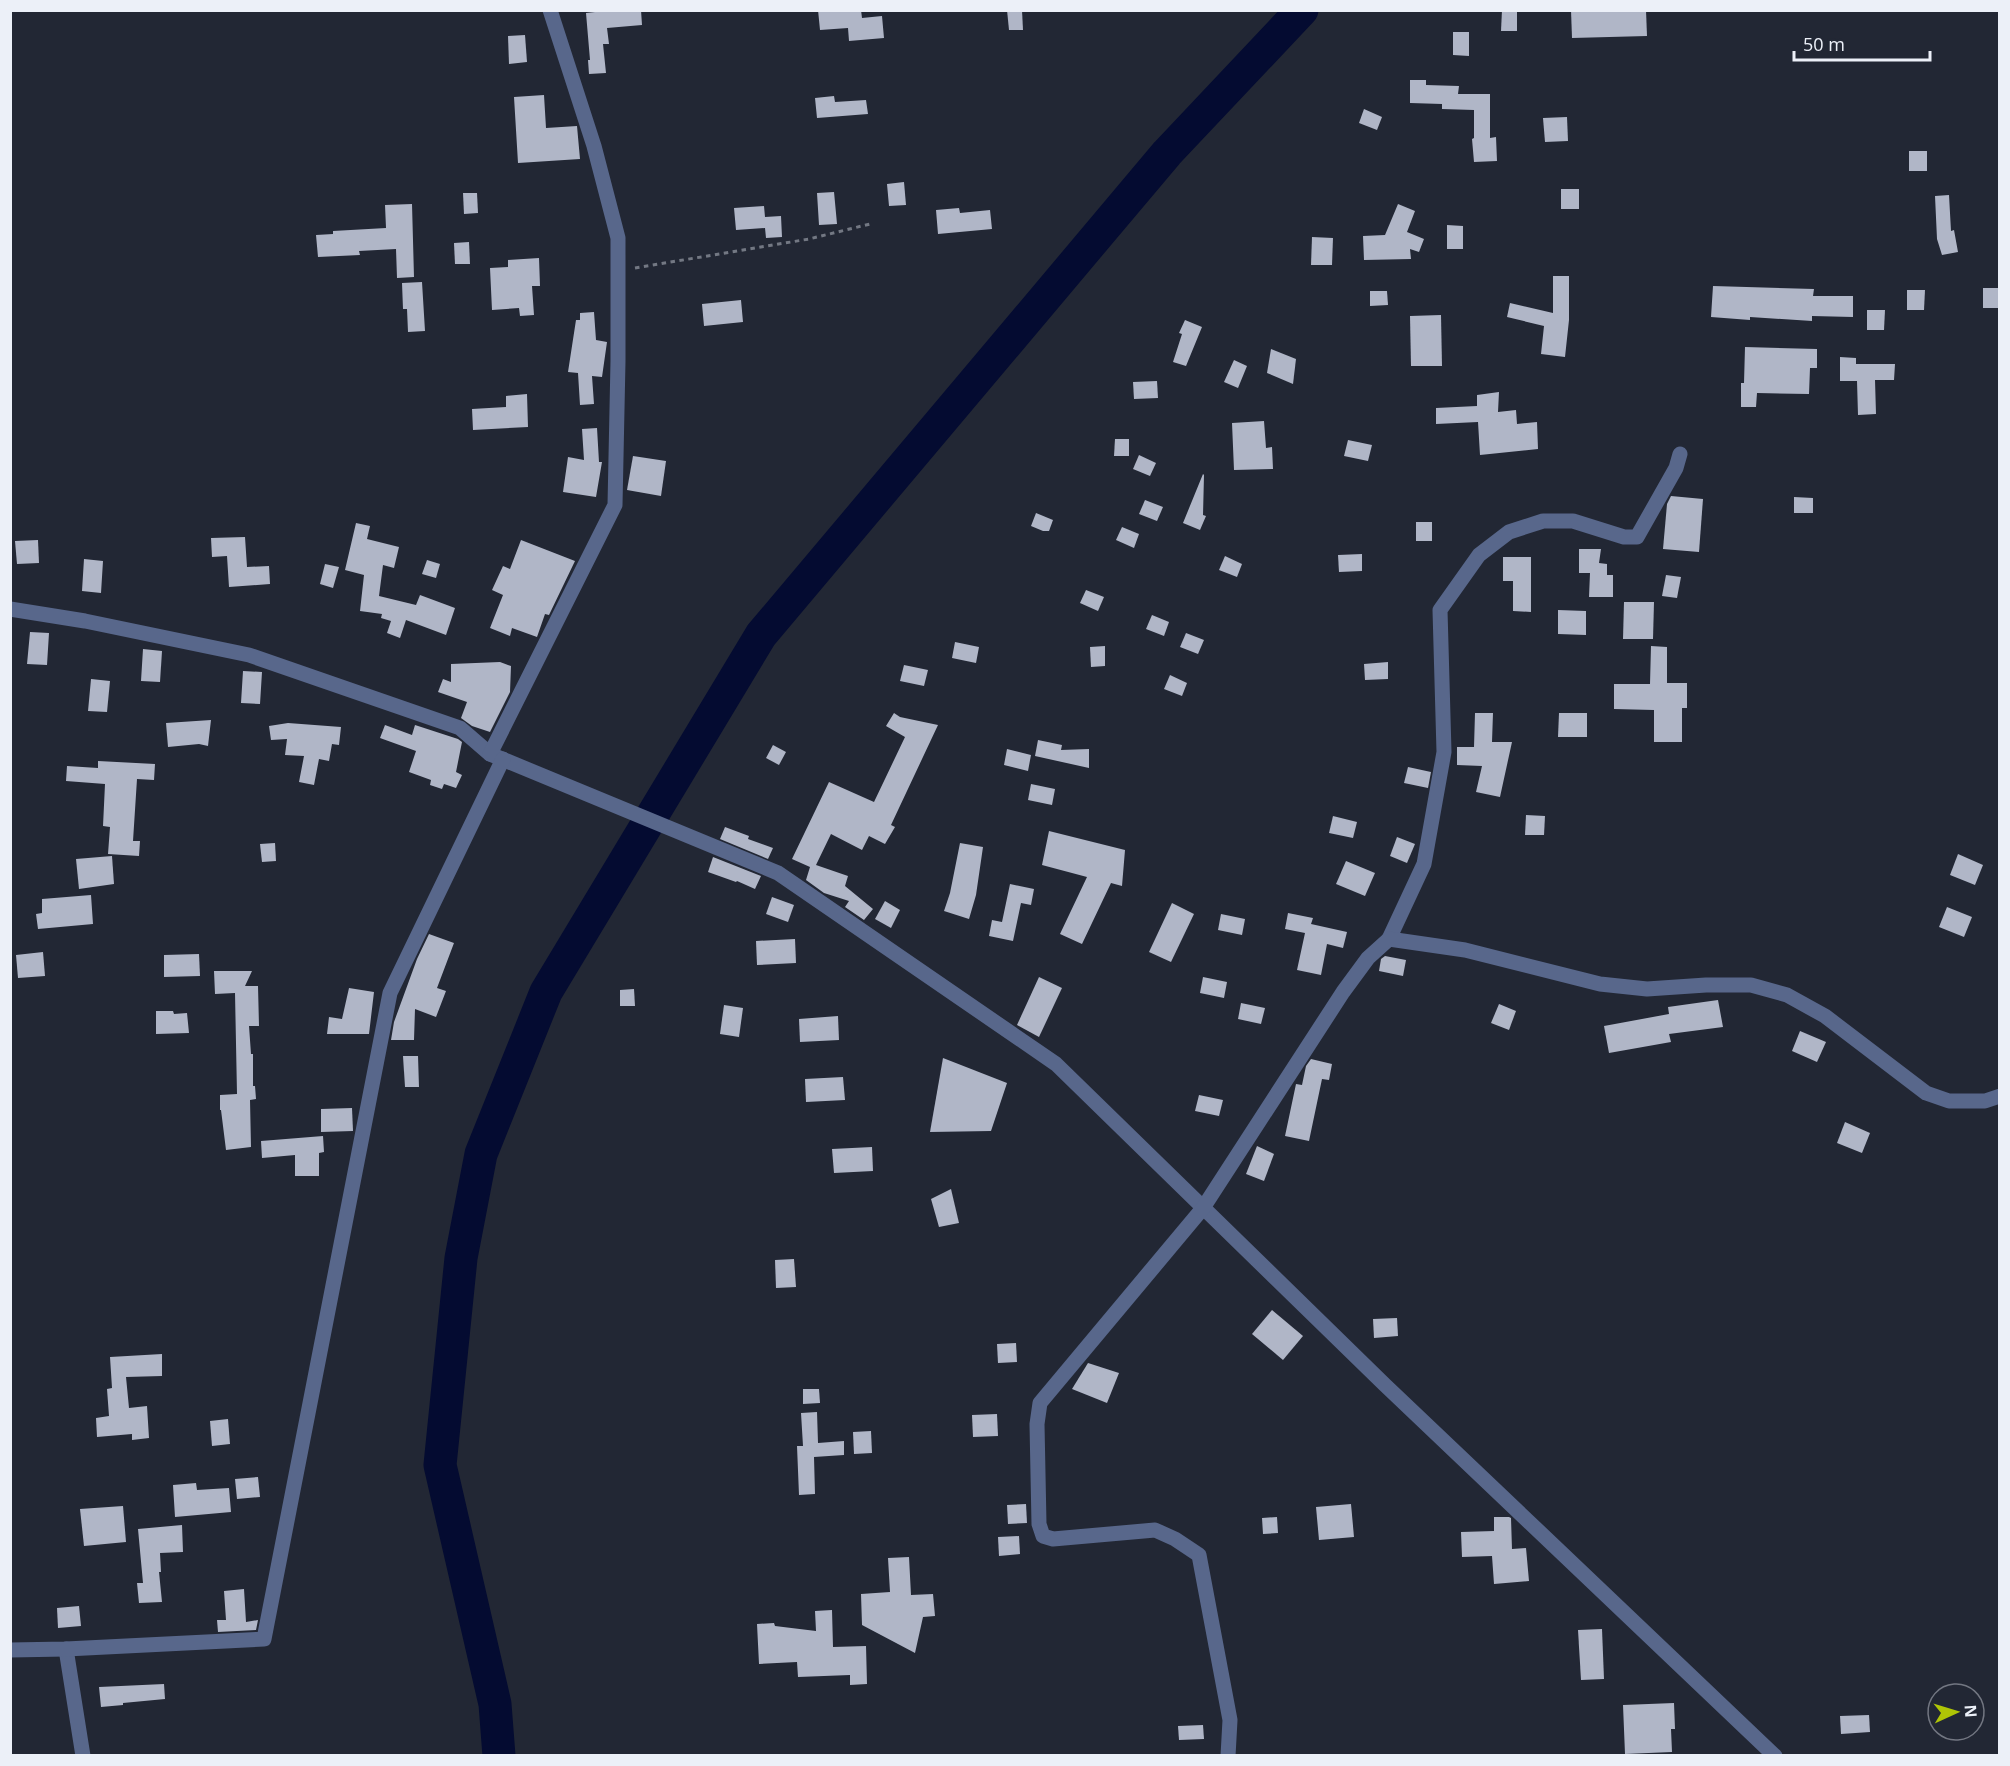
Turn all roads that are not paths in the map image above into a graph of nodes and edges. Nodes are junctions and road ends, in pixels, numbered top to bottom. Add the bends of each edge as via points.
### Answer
1 (550, 10) edge
2 (1680, 454) dead end
3 (10, 609) edge
4 (496, 757) junction
5 (1389, 939) junction
6 (2000, 1096) edge
7 (1203, 1208) junction
8 (66, 1649) junction
9 (10, 1650) edge
10 (83, 1755) edge
11 (1228, 1755) edge
12 (1775, 1755) edge

1 - 4 street via 594,146 618,238 615,505
2 - 5 street via 1637,537 1624,537 1573,521 1543,522 1509,532 1479,555 1440,610 1444,752 1424,864
3 - 4 street via 249,655 460,728
4 - 7 street via 778,873 1056,1064
4 - 8 street via 390,993 264,1639
5 - 6 street via 1465,950 1600,984 1647,989 1751,985 1787,995 1825,1016 1926,1093 1949,1101 1984,1101
5 - 7 street via 1368,958 1343,992
7 - 11 street via 1040,1403 1039,1524 1043,1536 1053,1539 1155,1530 1199,1555 1230,1720
7 - 12 street
8 - 9 street
8 - 10 street

